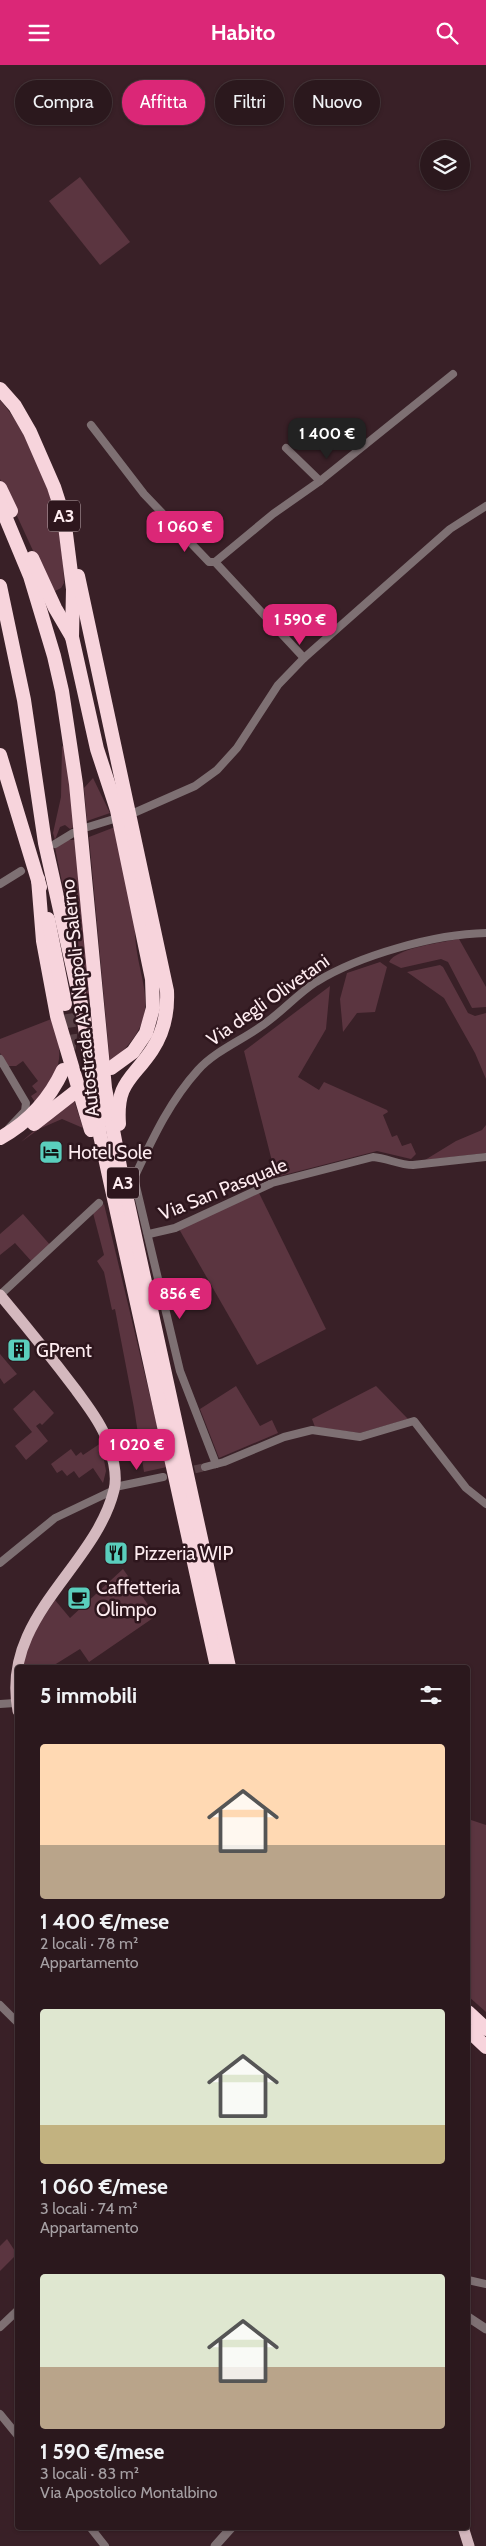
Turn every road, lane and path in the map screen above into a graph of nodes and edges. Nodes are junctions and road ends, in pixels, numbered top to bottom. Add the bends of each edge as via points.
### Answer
1 (453, 374) dead end
2 (0, 389) edge
3 (91, 425) dead end
4 (286, 448) dead end
5 (320, 481) junction
6 (0, 487) edge
7 (0, 504) edge
8 (486, 506) edge
9 (64, 517) junction
10 (215, 562) junction
11 (0, 586) edge
12 (72, 637) junction
13 (304, 658) junction
14 (0, 755) edge
15 (136, 812) dead end
16 (114, 819) dead end
17 (88, 827) dead end
18 (73, 833) dead end
19 (50, 844) junction
20 (21, 871) dead end
21 (38, 879) junction
22 (0, 884) edge
23 (48, 917) junction
24 (486, 933) edge
25 (67, 1014) tunnel mouth
26 (0, 1059) edge
27 (111, 1068) dead end
28 (62, 1070) tunnel mouth
29 (75, 1092) dead end
30 (2, 1140) edge
31 (486, 1157) edge
32 (128, 1177) junction
33 (99, 1203) dead end
34 (149, 1234) junction
35 (0, 1295) edge
36 (137, 1300) junction
37 (216, 1464) junction
38 (205, 1467) tunnel mouth
39 (163, 1477) dead end
40 (115, 1488) junction
41 (486, 1504) edge
42 (0, 1563) edge
43 (15, 1665) edge
44 (217, 1665) edge
45 (229, 1665) edge
46 (0, 1704) edge
47 (15, 1707) edge
48 (0, 2005) edge
49 (470, 2013) edge
50 (15, 2020) edge
51 (486, 2029) edge
52 (470, 2032) edge
53 (486, 2047) edge
54 (470, 2281) edge
55 (486, 2285) edge
56 (15, 2313) edge
57 (470, 2318) edge
58 (0, 2327) edge
59 (486, 2329) edge
60 (0, 2414) edge
61 (15, 2432) edge
62 (92, 2530) edge
63 (229, 2530) edge
64 (464, 2530) edge
65 (105, 2546) edge
66 (215, 2546) edge
67 (470, 2546) edge

1 - 5 street
2 - 9 highway, A3 via 15,406 37,446
3 - 10 street via 144,494 209,562
4 - 5 street
5 - 10 street via 273,514
6 - 12 highway, A3 via 44,586
7 - 32 highway, Autostrada A3 Napoli-Salerno / A3 via 30,575 65,710 80,819 105,1088
8 - 13 street via 450,529
9 - 12 highway, A3 via 72,589
9 - 32 highway, A3 via 102,680 167,991 168,1006 162,1030 152,1050 121,1091 118,1112
10 - 13 street
11 - 19 highway, Autostrada A3 Napoli-Salerno / A3
12 - 27 highway, A3 via 97,749 120,825 154,995 150,1021 140,1044
13 - 15 street via 278,685 237,748 218,770 195,786
14 - 21 highway
16 - 17 street
18 - 19 street
19 - 23 highway
19 - 36 highway, Autostrada A3 Napoli-Salerno / A3 via 80,998 100,1135
20 - 22 street
21 - 23 highway
21 - 36 highway via 43,941 57,1016
23 - 25 highway
24 - 32 street, Via degli Olivetani via 460,934 411,944 342,967 316,982 261,1027 199,1069 176,1096
26 - 30 street via 26,1103 25,1111 11,1123
28 - 30 highway via 41,1107
29 - 30 highway via 20,1135
31 - 34 street, Via San Pasquale via 413,1165 373,1157 272,1183 175,1227
32 - 34 street
32 - 45 highway, Autostrada A3 Napoli-Salerno / A3
33 - 35 street
34 - 37 street via 180,1371
35 - 40 main road via 61,1370 106,1436 112,1456
36 - 44 highway, Autostrada A3 Napoli-Salerno / A3
37 - 38 street
37 - 41 street via 312,1429 360,1437 414,1421 466,1488
39 - 40 street
40 - 42 street via 55,1518
40 - 43 main road via 99,1525 27,1625
46 - 47 street
48 - 50 street
49 - 51 highway
52 - 53 highway
54 - 55 street
56 - 58 street
57 - 59 street
60 - 61 street
62 - 65 street
63 - 66 street
64 - 67 main road

